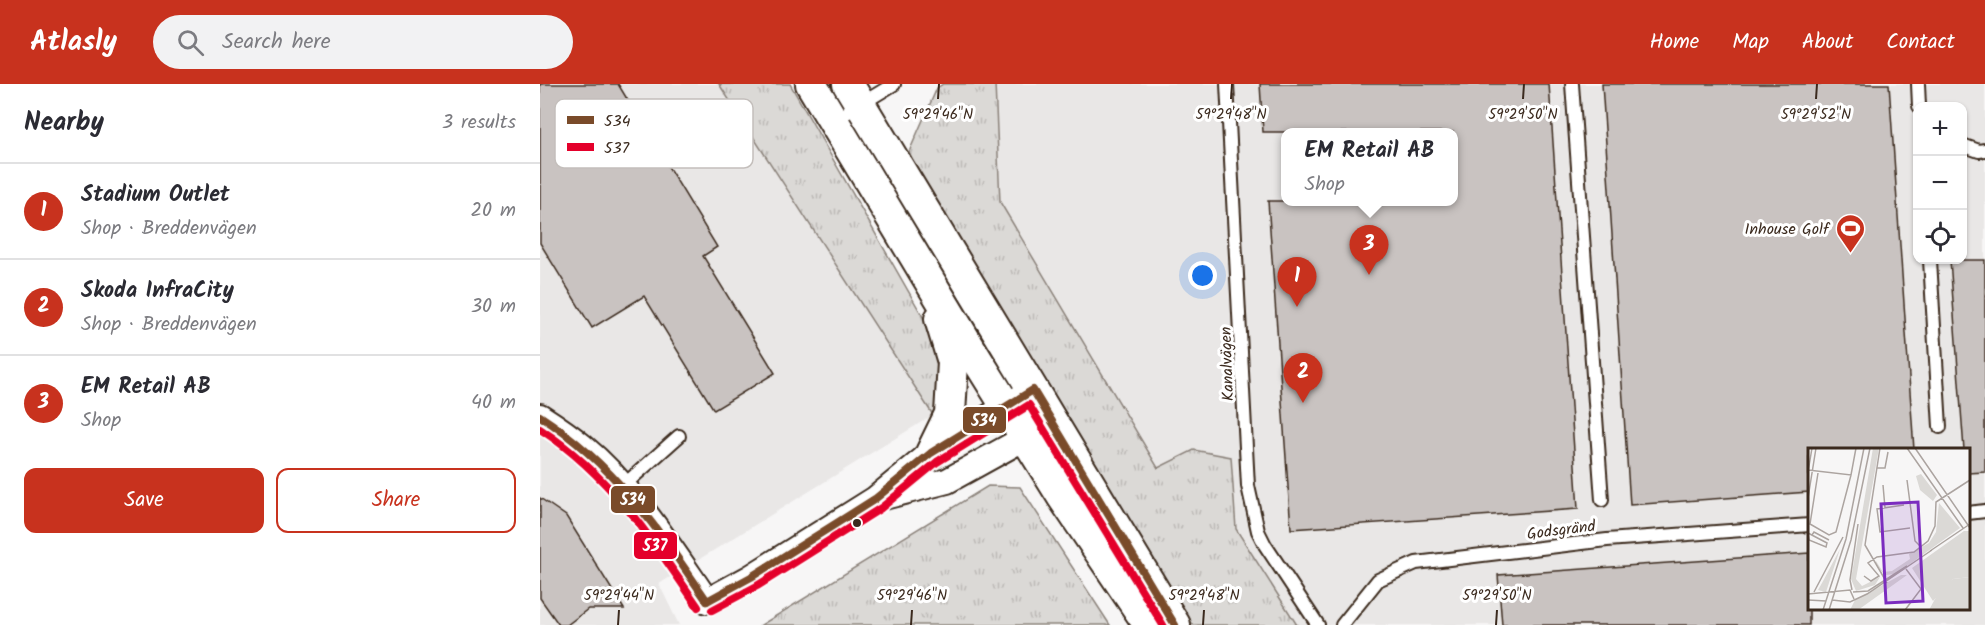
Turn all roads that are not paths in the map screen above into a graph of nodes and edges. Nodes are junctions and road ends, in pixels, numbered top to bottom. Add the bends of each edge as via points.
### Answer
1 (811, 84) edge
2 (894, 84) edge
3 (1227, 84) edge
4 (1572, 84) edge
5 (1918, 84) edge
6 (854, 94) edge
7 (1919, 102) edge
8 (832, 121) junction
9 (1967, 147) edge
10 (1985, 150) edge
11 (1930, 264) edge
12 (926, 273) junction
13 (1033, 390) junction
14 (1006, 406) junction
15 (540, 416) edge
16 (1053, 423) junction
17 (1940, 427) dead end
18 (679, 436) dead end
19 (1026, 438) junction
20 (931, 453) junction
21 (623, 486) junction
22 (875, 499) junction
23 (1602, 500) dead end
24 (1985, 511) edge
25 (1970, 513) edge
26 (1808, 525) edge
27 (1149, 625) edge
28 (1175, 625) edge
29 (1318, 625) edge
30 (1342, 625) edge

1 - 8 street
2 - 6 lane
3 - 29 lane, Kanalvägen via 1248,486 1258,531
4 - 23 lane
5 - 7 lane
6 - 8 lane
6 - 13 street
8 - 12 street
9 - 10 lane
11 - 17 lane
12 - 14 street
12 - 20 street via 952,362 950,414
13 - 14 street
13 - 16 street
14 - 19 street
14 - 20 street
15 - 21 street via 582,446
16 - 19 street
16 - 28 street
18 - 21 lane
19 - 22 street via 947,481
19 - 27 street
20 - 22 street
21 - 22 street via 707,601
24 - 25 lane
26 - 30 lane, Godsgränd via 1607,540 1416,563 1378,580

